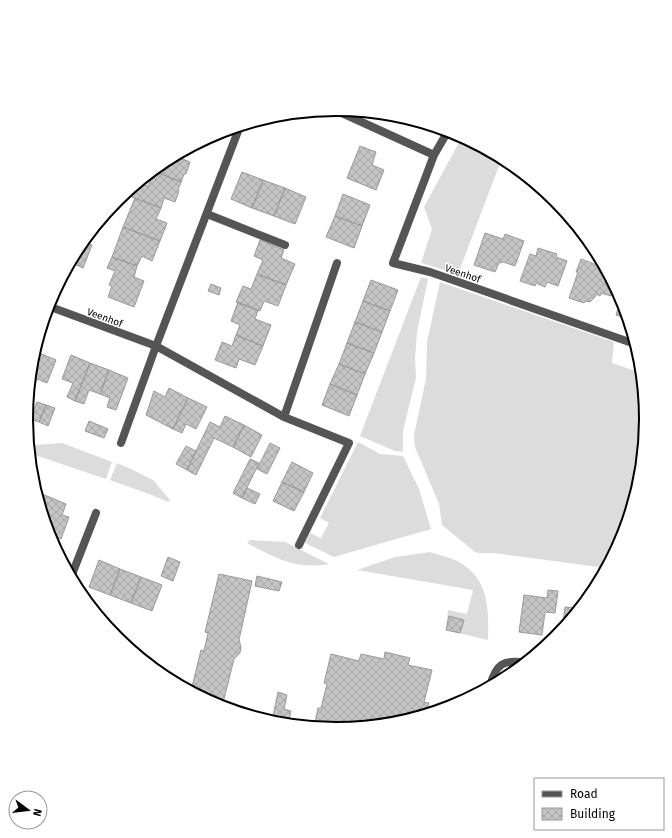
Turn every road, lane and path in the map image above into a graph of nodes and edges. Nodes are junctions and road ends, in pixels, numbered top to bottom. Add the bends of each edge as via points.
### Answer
1 (350, 117) edge
2 (238, 133) edge
3 (445, 136) edge
4 (434, 154) junction
5 (207, 214) junction
6 (285, 245) dead end
7 (337, 263) dead end
8 (54, 308) edge
9 (629, 342) edge
10 (156, 346) junction
11 (284, 417) junction
12 (121, 443) dead end
13 (96, 513) dead end
14 (299, 545) dead end
15 (74, 570) edge
16 (516, 662) edge
17 (493, 677) edge

1 - 4 street
2 - 5 street
3 - 4 street, Veenhof
4 - 9 street, Veenhof via 393,263 430,272
5 - 6 street
5 - 10 street
7 - 11 street
8 - 10 street, Veenhof
10 - 11 street, Veenhof
10 - 12 street
11 - 14 street, Veenhof via 349,443
13 - 15 street
16 - 17 street via 500,664

